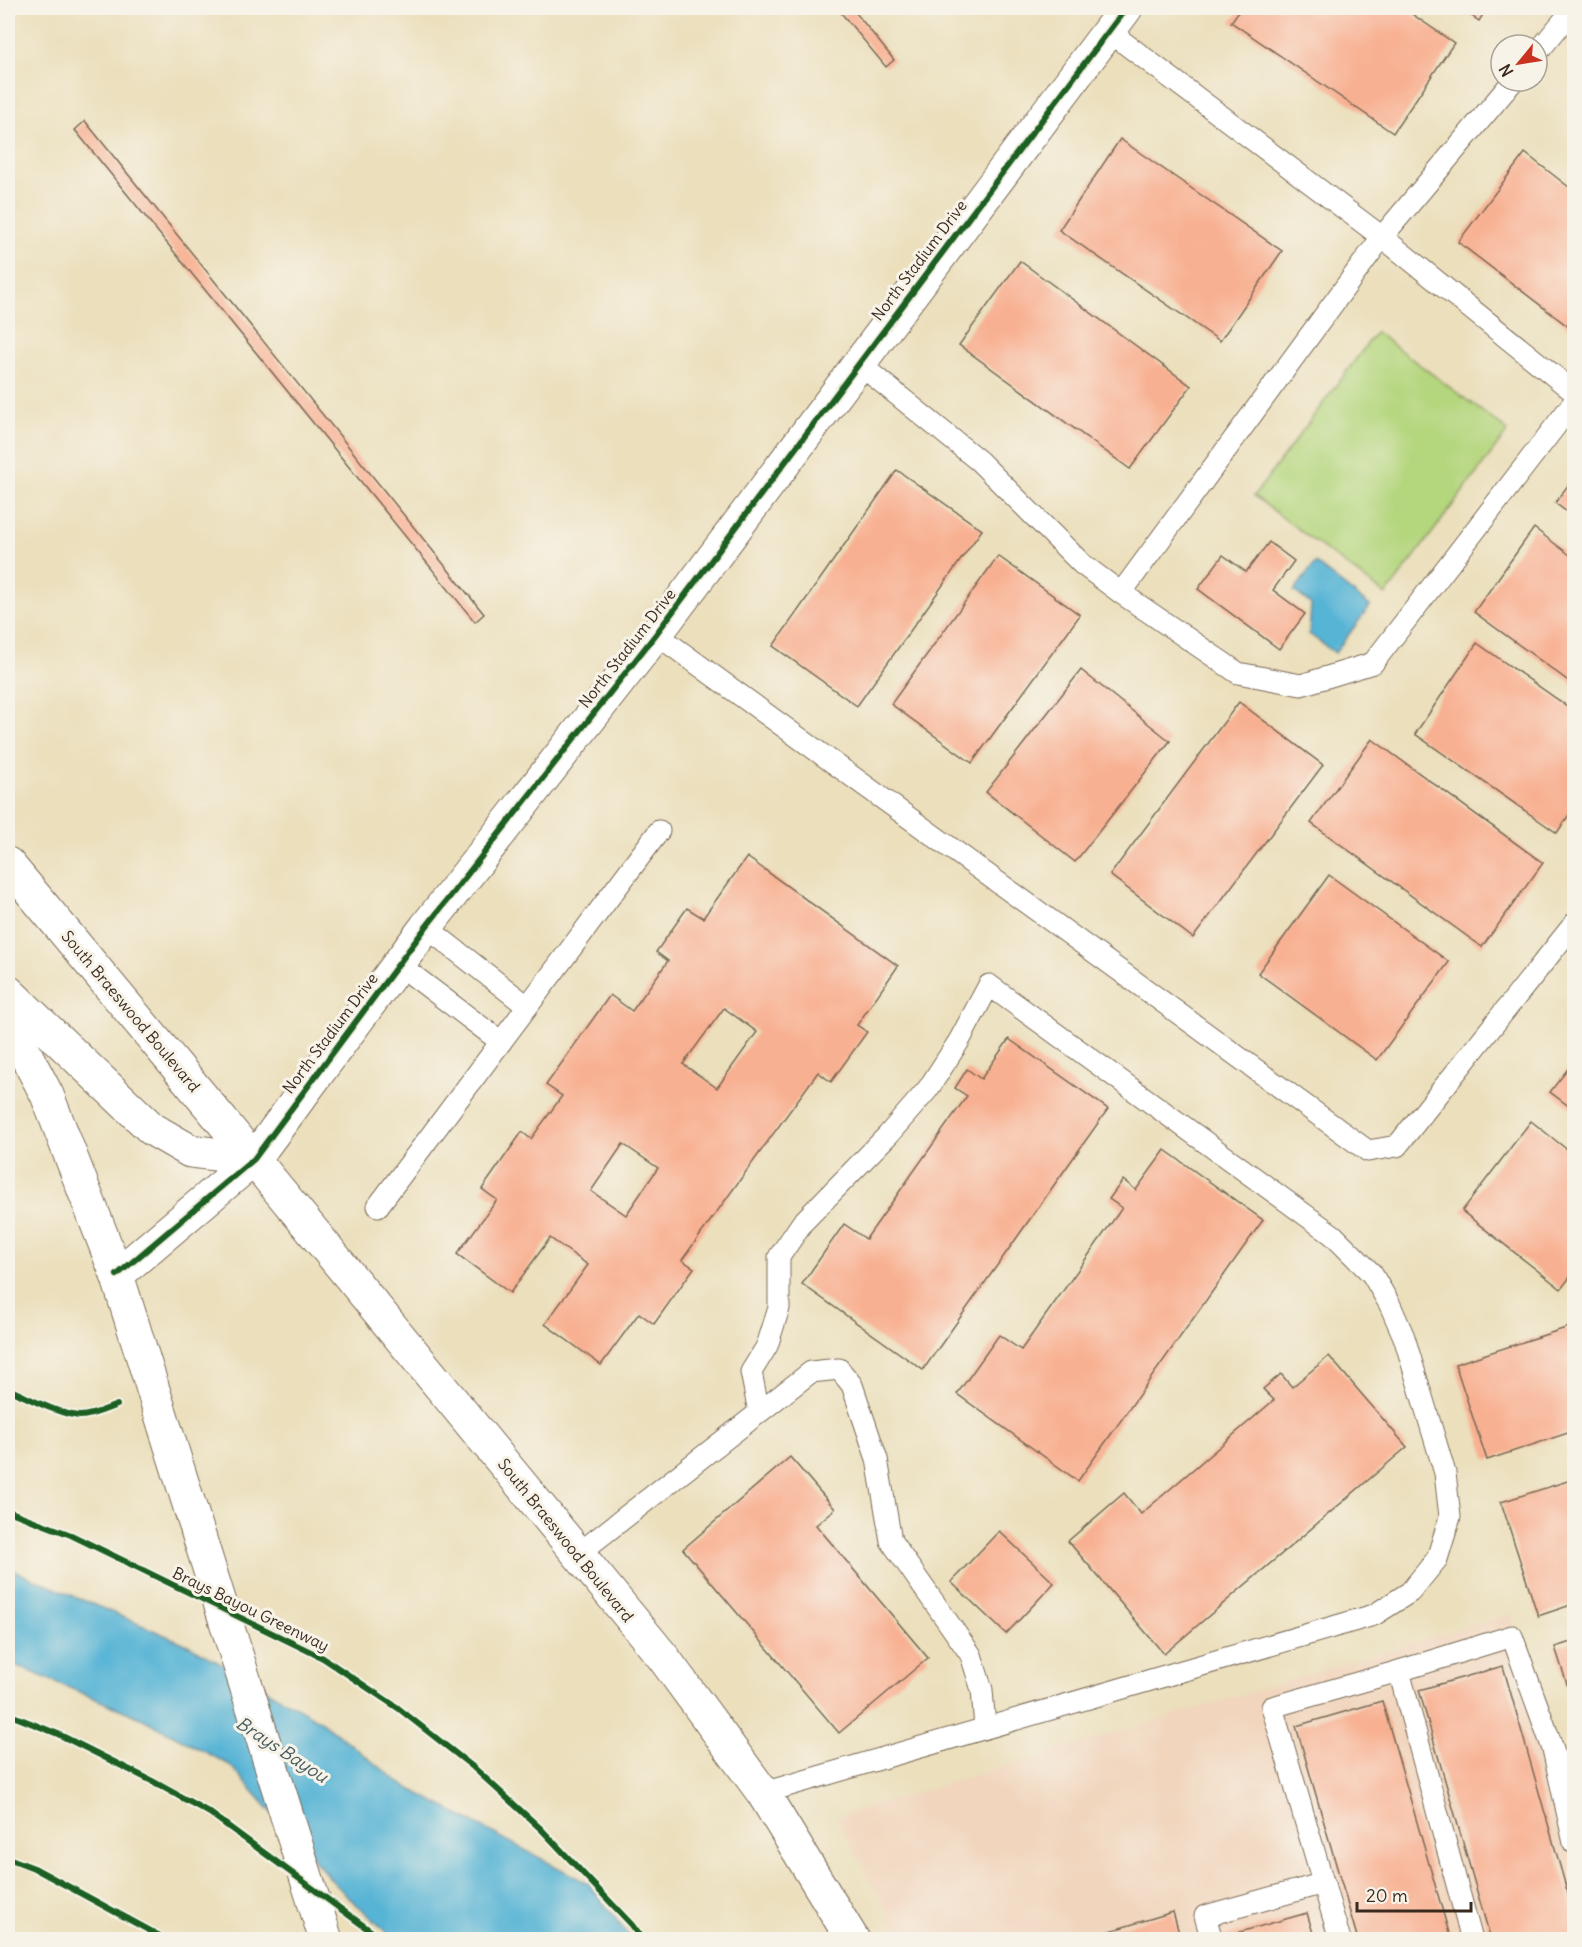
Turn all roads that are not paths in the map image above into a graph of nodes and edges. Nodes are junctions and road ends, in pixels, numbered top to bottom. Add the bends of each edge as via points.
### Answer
1 (1575, 9) edge
2 (1117, 19) edge
3 (1549, 39) edge
4 (1503, 93) edge
5 (1382, 237) junction
6 (858, 363) junction
7 (1575, 392) edge
8 (1575, 402) edge
9 (1121, 593) junction
10 (656, 634) junction
11 (658, 831) dead end
12 (8, 864) edge
13 (1575, 924) edge
14 (426, 927) junction
15 (398, 964) junction
16 (8, 992) edge
17 (527, 1006) junction
18 (8, 1022) edge
19 (501, 1042) junction
20 (254, 1159) junction
21 (378, 1206) dead end
22 (117, 1275) junction
23 (759, 1412) junction
24 (578, 1554) junction
25 (1399, 1671) junction
26 (985, 1728) junction
27 (763, 1793) junction
28 (1575, 1843) edge
29 (1324, 1883) junction
30 (326, 1940) edge
31 (853, 1940) edge
32 (1212, 1940) edge
33 (1340, 1940) edge
34 (1472, 1940) edge

1 - 3 lane
2 - 5 lane
2 - 6 main road, North Stadium Drive
4 - 5 lane
5 - 7 lane
5 - 9 lane
6 - 9 lane via 979,461 1082,564
6 - 10 main road, North Stadium Drive
8 - 9 lane via 1373,663 1301,685 1238,673
10 - 13 lane via 1368,1150 1397,1146
10 - 14 main road, North Stadium Drive
11 - 17 lane
12 - 20 main road, South Braeswood Boulevard
14 - 15 main road, North Stadium Drive
14 - 17 lane
15 - 19 lane
15 - 20 main road, North Stadium Drive
16 - 20 main road via 152,1129 190,1151
17 - 19 lane
18 - 22 main road via 47,1095
19 - 21 lane
20 - 22 main road, North Stadium Drive
20 - 24 main road, South Braeswood Boulevard
22 - 30 main road
23 - 24 lane
23 - 26 lane via 811,1372 839,1370 852,1385 877,1459 891,1541 971,1655 982,1690
23 - 26 lane via 751,1372 767,1346 779,1308 779,1257 802,1223 928,1089 989,986 1333,1235 1372,1274 1404,1337 1445,1473 1450,1516 1437,1559 1410,1592 1374,1615
24 - 27 main road, South Braeswood Boulevard via 663,1657
25 - 28 lane via 1512,1636 1553,1749
25 - 29 lane via 1272,1707
25 - 34 lane
26 - 27 lane
27 - 31 main road, South Braeswood Boulevard
29 - 32 lane via 1205,1916
29 - 33 lane

